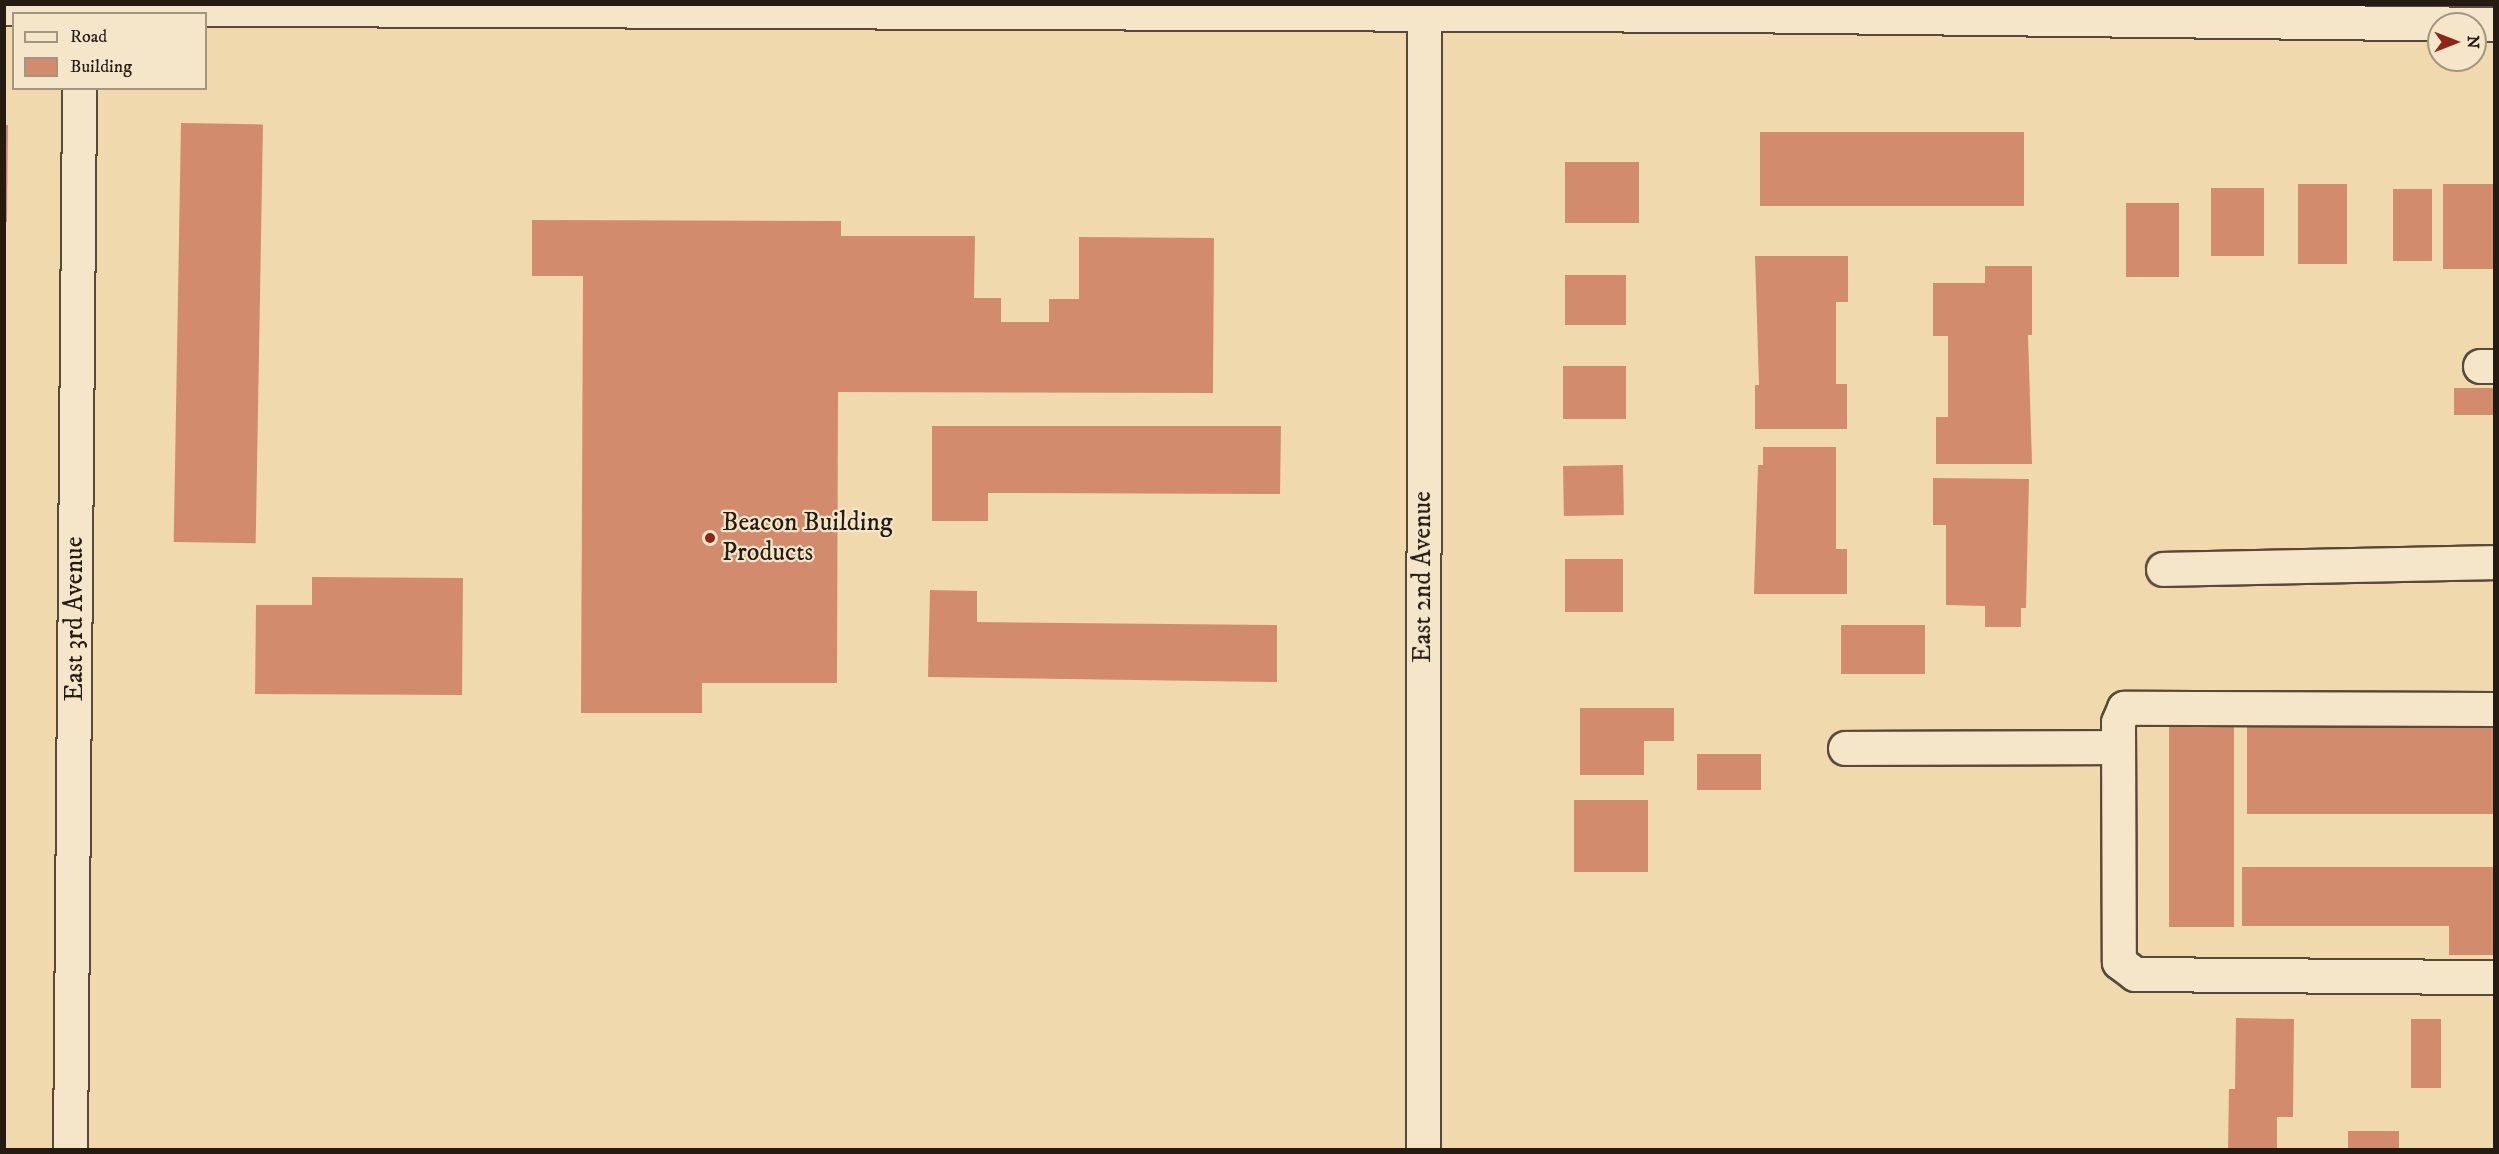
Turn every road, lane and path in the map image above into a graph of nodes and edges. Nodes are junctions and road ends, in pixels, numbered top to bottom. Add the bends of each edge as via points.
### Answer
1 (4, 8) edge
2 (80, 9) edge
3 (1424, 9) edge
4 (2494, 24) edge
5 (79, 90) edge
6 (2494, 562) edge
7 (2163, 569) dead end
8 (2494, 709) edge
9 (2118, 747) junction
10 (1845, 748) dead end
11 (2494, 977) edge
12 (70, 1149) edge
13 (1423, 1149) edge

1 - 2 street
2 - 3 street
3 - 4 street
3 - 13 street, East 2nd Avenue
5 - 12 street, East 3rd Avenue
6 - 7 street
8 - 9 street via 2124,708 2118,722
9 - 10 street
9 - 11 street via 2119,962 2135,974

